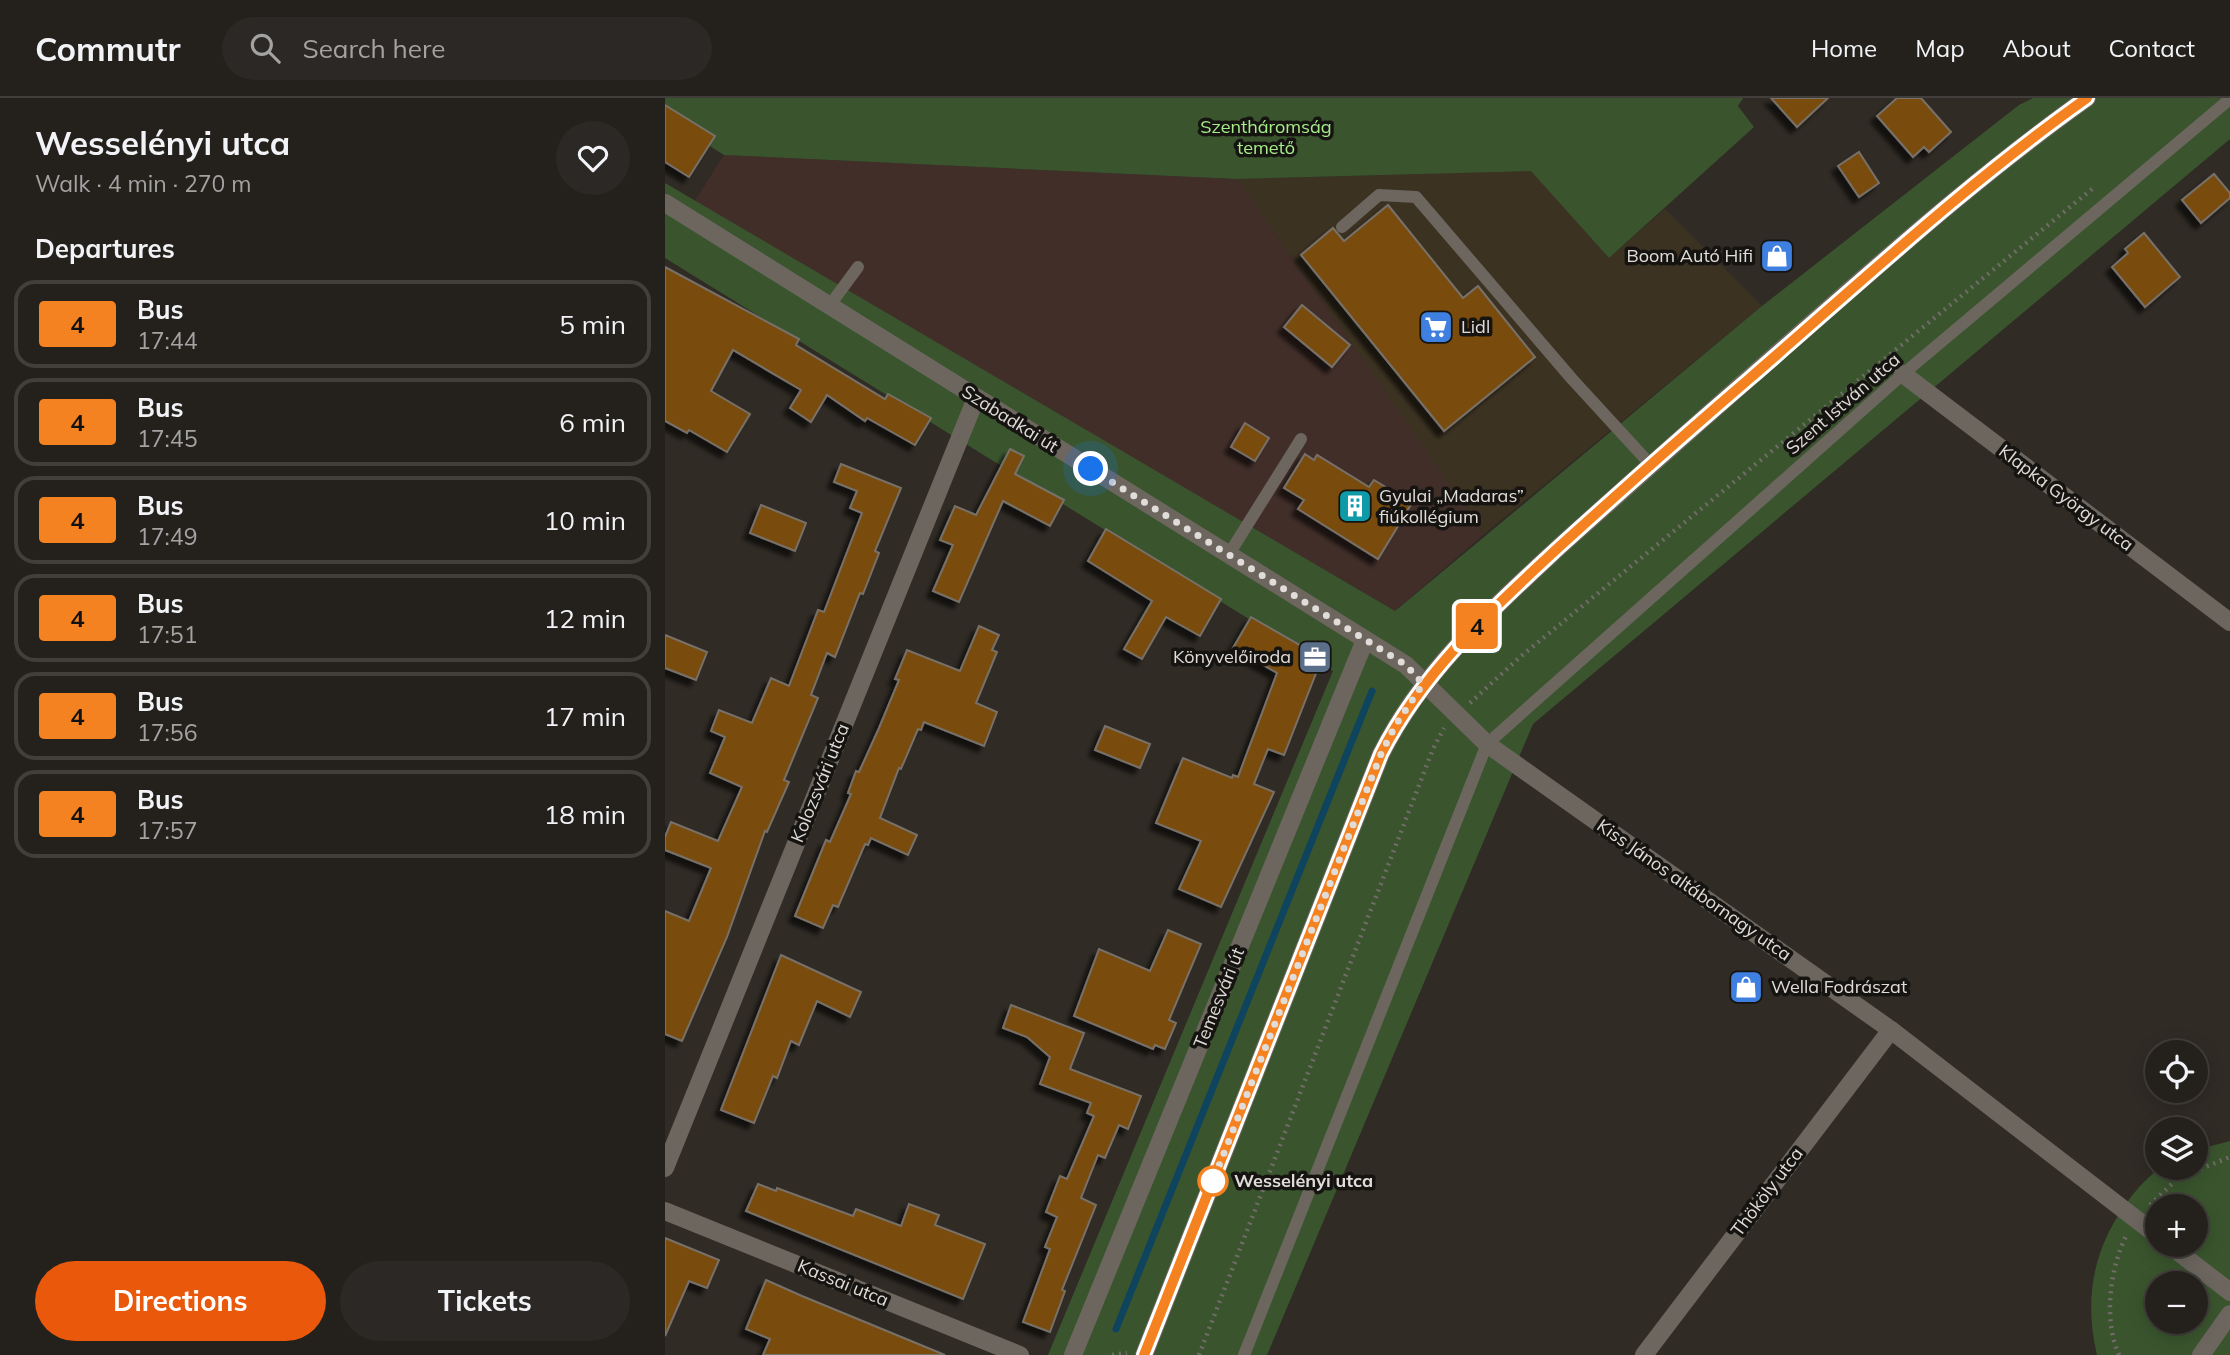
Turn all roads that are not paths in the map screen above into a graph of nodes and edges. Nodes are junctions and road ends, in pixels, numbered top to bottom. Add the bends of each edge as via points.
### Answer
1 (2087, 98) edge
2 (2230, 99) edge
3 (665, 203) edge
4 (1342, 227) dead end
5 (857, 267) dead end
6 (830, 304) junction
7 (1903, 374) junction
8 (976, 398) junction
9 (1301, 439) dead end
10 (1650, 464) junction
11 (1229, 554) junction
12 (2230, 622) edge
13 (1365, 640) junction
14 (1423, 684) junction
15 (1487, 744) junction
16 (1891, 1030) junction
17 (665, 1168) edge
18 (665, 1211) edge
19 (2145, 1226) edge
20 (2185, 1257) edge
21 (2230, 1292) edge
22 (2230, 1314) edge
23 (1020, 1355) edge
24 (1073, 1355) edge
25 (1144, 1355) edge
26 (1244, 1355) edge
27 (1644, 1355) edge
28 (2201, 1355) edge

1 - 10 street via 2011,152
2 - 7 lane, Szent István utca
3 - 6 street, Szabadkai út
4 - 10 lane via 1379,195 1416,197
5 - 6 lane
6 - 8 street, Szabadkai út
7 - 12 street, Klapka György utca
7 - 15 lane, Szent István utca
8 - 11 street, Szabadkai út
8 - 17 street, Kolozsvári utca
9 - 11 lane
10 - 14 street via 1515,589
11 - 13 street, Szabadkai út
13 - 14 street, Szabadkai út via 1406,665
13 - 24 street, Temesvári út
14 - 15 street, Kiss János altábornagy utca
14 - 25 street via 1381,754
15 - 16 street, Kiss János altábornagy utca
15 - 26 lane
16 - 19 street, Kiss János altábornagy utca
16 - 27 street, Thököly utca
18 - 23 street, Kassai utca
20 - 21 street
22 - 28 street

